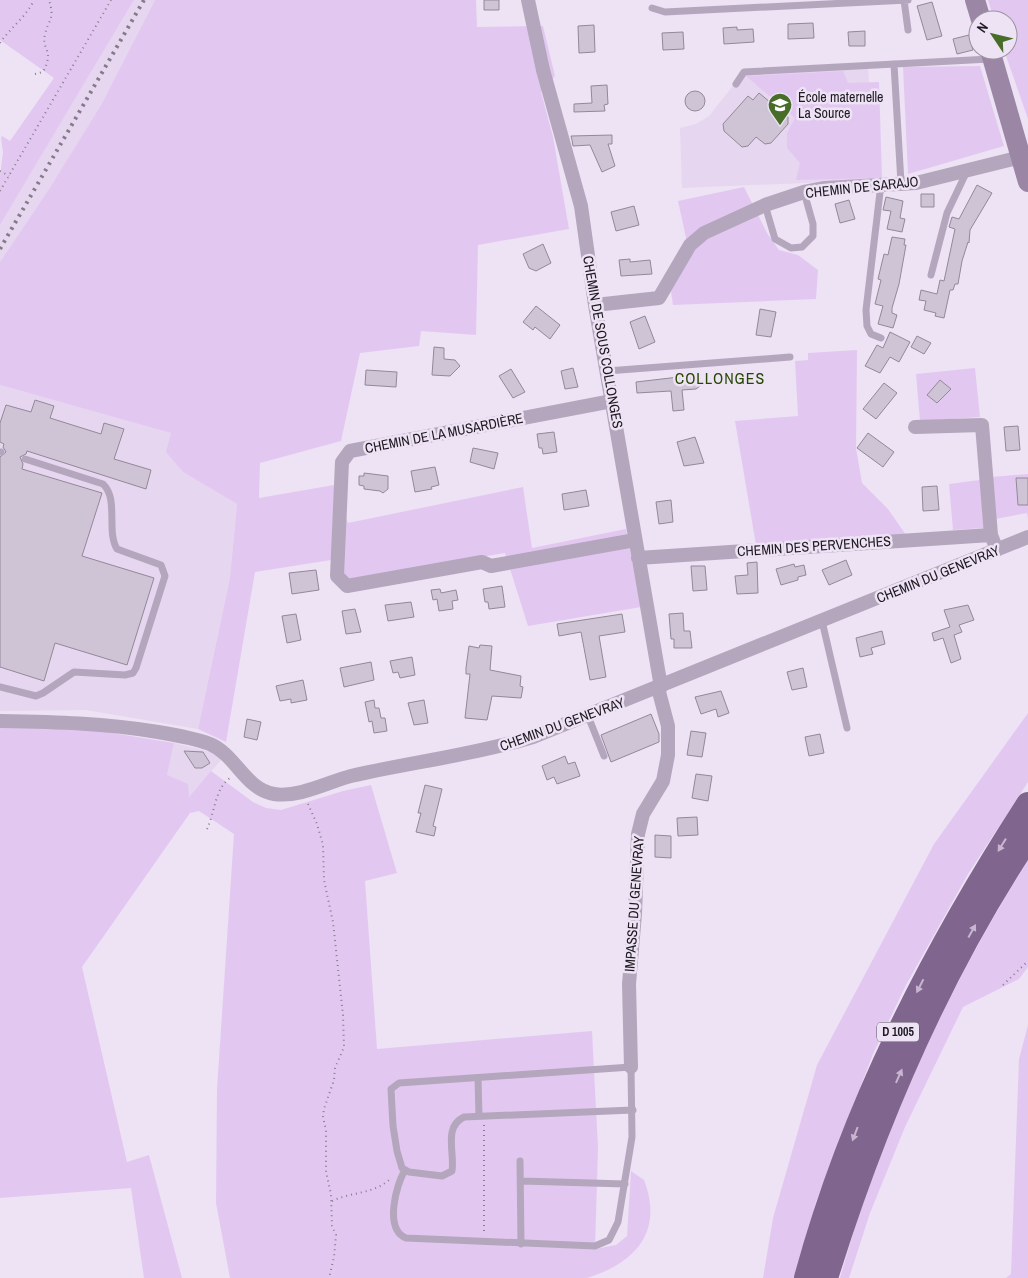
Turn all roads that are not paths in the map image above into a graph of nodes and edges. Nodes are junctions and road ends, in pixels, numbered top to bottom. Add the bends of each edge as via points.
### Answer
1 (528, 0) edge
2 (904, 0) edge
3 (908, 0) edge
4 (652, 8) dead end
5 (908, 30) dead end
6 (968, 56) edge
7 (993, 60) edge
8 (894, 64) junction
9 (736, 84) dead end
10 (1020, 157) junction
11 (968, 171) junction
12 (1028, 182) edge
13 (901, 183) junction
14 (881, 184) junction
15 (804, 192) junction
16 (764, 205) junction
17 (931, 275) dead end
18 (595, 305) junction
19 (881, 338) dead end
20 (790, 357) dead end
21 (607, 371) junction
22 (612, 401) junction
23 (915, 427) dead end
24 (25, 459) dead end
25 (991, 535) junction
26 (1028, 537) edge
27 (635, 540) junction
28 (997, 550) junction
29 (638, 558) junction
30 (822, 621) junction
31 (0, 687) edge
32 (660, 688) junction
33 (588, 716) junction
34 (0, 721) edge
35 (847, 728) dead end
36 (604, 756) dead end
37 (1028, 804) edge
38 (1028, 838) edge
39 (631, 1067) junction
40 (478, 1078) junction
41 (633, 1110) junction
42 (482, 1116) junction
43 (520, 1161) dead end
44 (405, 1170) junction
45 (522, 1182) junction
46 (625, 1184) junction
47 (521, 1244) junction
48 (806, 1278) edge
49 (826, 1278) edge

1 - 18 street, CHEMIN DE SOUS COLLONGES via 543,70 581,206
2 - 3 lane
2 - 4 lane via 665,12
2 - 5 lane
6 - 8 lane
7 - 10 main road
8 - 9 lane via 744,72
8 - 13 lane
10 - 11 street, CHEMIN DE SARAJO
10 - 12 main road
11 - 13 street, CHEMIN DE SARAJO via 916,183
11 - 17 lane via 947,213
13 - 14 street, CHEMIN DE SARAJO
14 - 15 street, CHEMIN DE SARAJO
14 - 19 lane via 866,310 871,334
15 - 16 street, CHEMIN DE SARAJO
15 - 16 lane via 813,236 802,246 791,248 775,239
16 - 18 street, CHEMIN DE SARAJO via 704,234 690,245 659,298
18 - 21 street, CHEMIN DE SOUS COLLONGES
20 - 21 lane
21 - 22 street, CHEMIN DE SOUS COLLONGES
22 - 27 street, CHEMIN DE SOUS COLLONGES
22 - 27 street, CHEMIN DE LA MUSARDIÈRE via 350,451 342,462 337,576 347,586 482,562 491,566
23 - 25 street via 982,425
24 - 31 lane via 103,484 109,494 117,549 161,565 165,576 136,668 130,674 74,672 36,696
25 - 28 street
25 - 29 street, CHEMIN DES PERVENCHES
26 - 28 street, CHEMIN DU GENEVRAY
27 - 29 street, CHEMIN DE SOUS COLLONGES
28 - 30 street, CHEMIN DU GENEVRAY
29 - 32 street, CHEMIN DE SOUS COLLONGES
30 - 32 street, CHEMIN DU GENEVRAY
30 - 35 lane
32 - 33 street, CHEMIN DU GENEVRAY
32 - 39 street, IMPASSE DU GENEVRAY via 668,726 668,756 663,781 643,814 637,844 629,984
33 - 34 street, CHEMIN DU GENEVRAY via 503,746 366,773 282,794 255,786 217,747 177,736 88,722
33 - 36 lane
37 -> 48 highway, D 1005 via 971,894 914,999 848,1152
49 -> 38 highway, D 1005 via 885,1107 913,1044 984,909
39 - 40 lane
39 - 41 lane
40 - 42 lane
40 - 44 lane via 392,1086 394,1134 399,1161
41 - 42 lane
41 - 46 lane
42 - 44 lane via 464,1117 454,1126 449,1174 442,1176
43 - 45 lane
44 - 47 lane via 394,1214 398,1233 410,1238
45 - 46 lane
45 - 47 lane
46 - 47 lane via 617,1229 604,1243 584,1247

